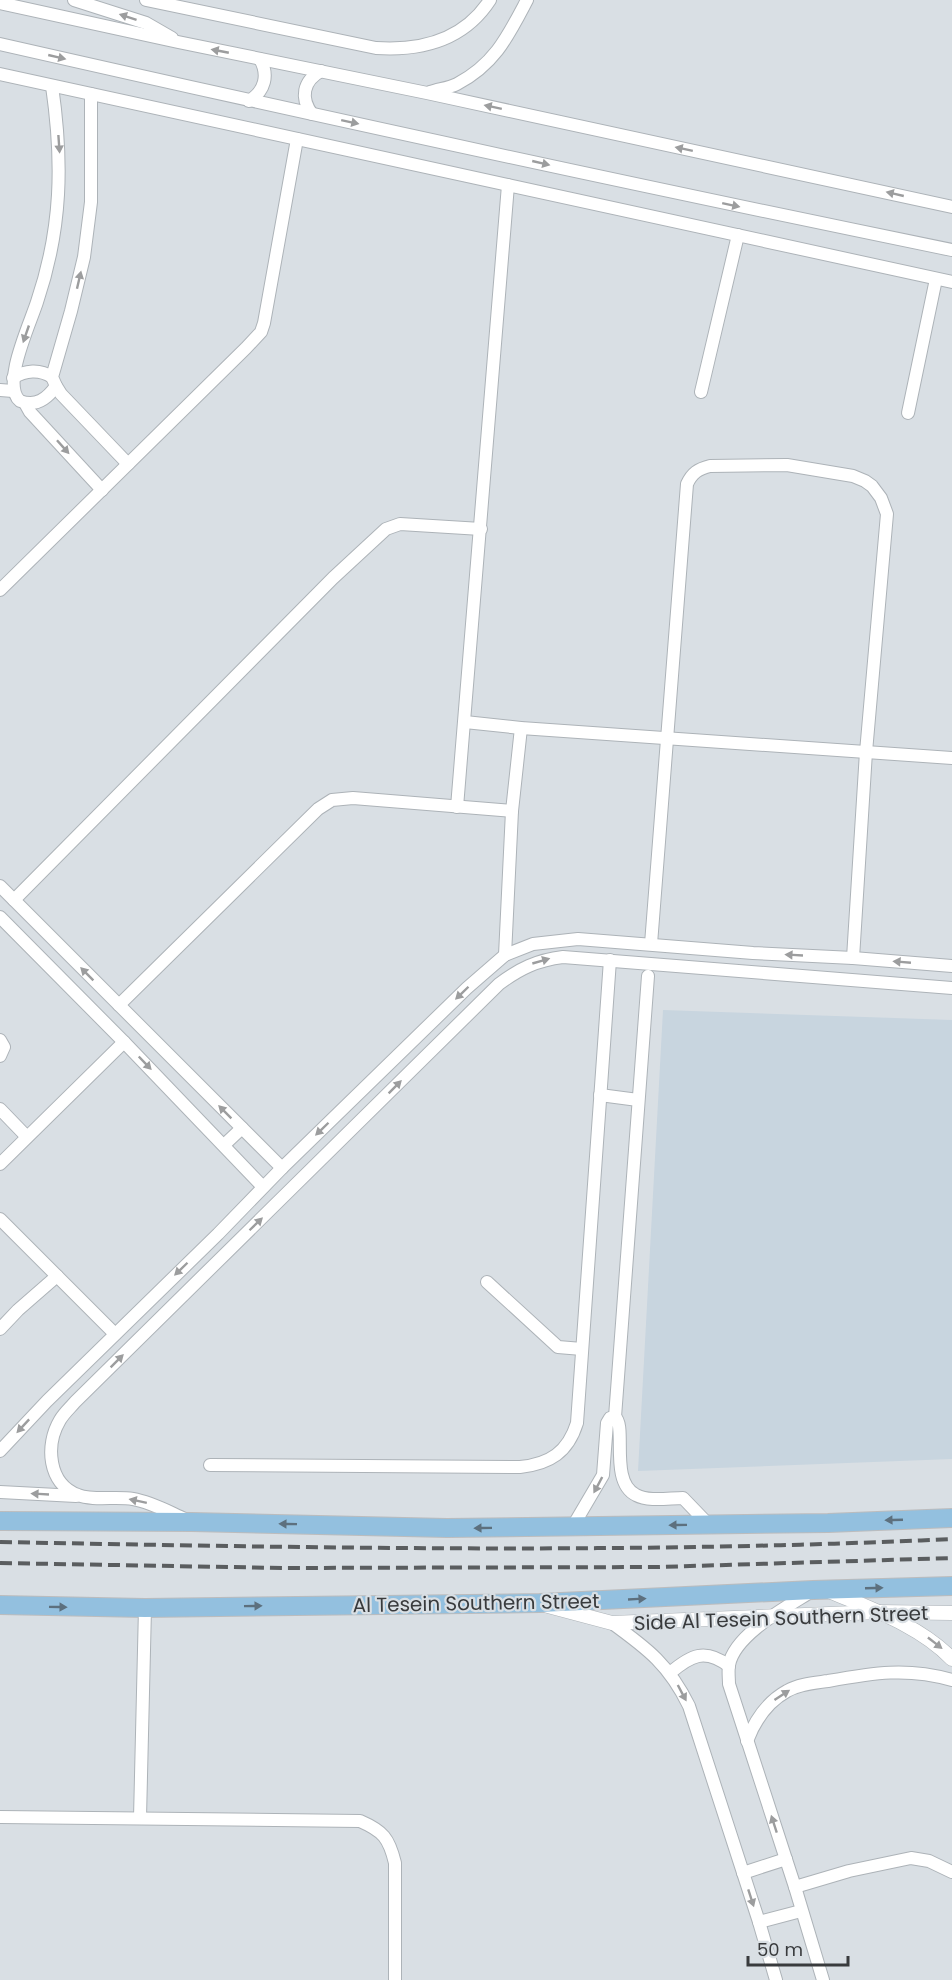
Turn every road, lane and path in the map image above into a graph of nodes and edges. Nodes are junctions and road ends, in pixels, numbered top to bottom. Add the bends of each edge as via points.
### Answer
1 (74, 0) edge
2 (146, 0) edge
3 (490, 0) edge
4 (527, 0) edge
5 (0, 3) edge
6 (178, 42) junction
7 (0, 44) edge
8 (260, 59) junction
9 (321, 71) junction
10 (0, 74) edge
11 (52, 86) junction
12 (428, 93) junction
13 (91, 94) junction
14 (249, 100) junction
15 (312, 114) junction
16 (297, 139) junction
17 (508, 185) junction
18 (952, 207) edge
19 (738, 235) junction
20 (952, 250) edge
21 (936, 279) junction
22 (952, 282) edge
23 (13, 378) junction
24 (54, 382) junction
25 (6, 390) edge
26 (701, 392) dead end
27 (25, 403) junction
28 (908, 413) dead end
29 (128, 464) junction
30 (102, 490) junction
31 (481, 529) junction
32 (0, 590) edge
33 (465, 722) junction
34 (521, 728) junction
35 (668, 738) junction
36 (866, 752) junction
37 (952, 758) edge
38 (457, 807) junction
39 (512, 812) junction
40 (0, 886) edge
41 (14, 900) junction
42 (0, 917) edge
43 (651, 944) junction
44 (62, 948) junction
45 (733, 951) junction
46 (753, 953) junction
47 (505, 955) junction
48 (853, 958) junction
49 (610, 960) junction
50 (47, 963) junction
51 (952, 966) edge
52 (732, 971) junction
53 (752, 973) junction
54 (648, 976) dead end
55 (952, 988) edge
56 (119, 1005) junction
57 (0, 1040) edge
58 (124, 1042) junction
59 (408, 1046) junction
60 (0, 1056) edge
61 (422, 1061) junction
62 (600, 1095) junction
63 (638, 1100) junction
64 (0, 1109) edge
65 (242, 1128) junction
66 (27, 1137) junction
67 (224, 1145) junction
68 (0, 1164) edge
69 (282, 1168) junction
70 (263, 1187) junction
71 (0, 1219) edge
72 (57, 1276) junction
73 (487, 1282) dead end
74 (0, 1329) edge
75 (115, 1334) junction
76 (582, 1349) junction
77 (61, 1387) junction
78 (75, 1402) junction
79 (615, 1417) junction
80 (0, 1451) edge
81 (210, 1465) dead end
82 (0, 1492) edge
83 (80, 1496) junction
84 (952, 1518) edge
85 (0, 1521) edge
86 (192, 1522) junction
87 (708, 1524) junction
88 (573, 1527) junction
89 (952, 1586) edge
90 (820, 1590) junction
91 (540, 1603) junction
92 (0, 1605) edge
93 (145, 1608) junction
94 (878, 1612) junction
95 (952, 1613) edge
96 (773, 1617) junction
97 (612, 1623) junction
98 (952, 1659) edge
99 (729, 1666) junction
100 (670, 1673) junction
101 (952, 1680) edge
102 (747, 1741) junction
103 (0, 1817) edge
104 (140, 1818) junction
105 (786, 1859) junction
106 (952, 1872) edge
107 (743, 1873) junction
108 (795, 1887) junction
109 (801, 1911) junction
110 (759, 1922) junction
111 (395, 1980) edge
112 (776, 1980) edge
113 (822, 1980) edge

6 -> 1 street via 146,23
2 - 3 street via 401,50 447,38 468,25
4 - 12 street via 506,41 484,66 456,84
5 - 6 street
8 -> 6 street
7 -> 14 street
8 - 9 street
8 - 14 street via 265,70 264,82 259,93
9 - 12 street
9 - 15 street via 304,90 305,103
10 - 11 street
11 - 13 street
11 -> 23 street via 60,148 58,211 50,257
18 -> 12 street
13 - 16 street
24 -> 13 street via 84,257 91,202
14 - 15 street
15 -> 20 street
16 - 17 street
16 - 29 street via 261,332
17 - 19 street
17 - 31 street
19 - 21 street
19 - 26 street
21 - 22 street
21 - 28 street
23 - 24 street via 33,371
23 - 25 street
24 - 27 street via 44,400
24 - 29 street
25 - 27 street
27 -> 30 street
29 - 30 street
30 - 32 street
31 - 33 street
31 - 41 street via 400,524 386,529
33 - 34 street
33 - 38 street
34 - 35 street
34 - 39 street
35 - 36 street
35 - 36 street via 687,484 698,469 710,466 787,465 865,481 886,507
35 - 43 street
36 - 37 street
36 - 48 street
38 - 39 street
38 - 56 street via 353,798 332,800 318,809
39 - 47 street
40 - 41 street
41 - 44 street
42 - 50 street
43 - 45 street
43 - 47 street via 550,941
44 - 50 street
56 -> 44 street
45 - 46 street
45 - 52 street
48 -> 46 street
46 - 53 street
47 -> 59 street
51 -> 48 street
49 - 52 street
61 -> 49 street via 499,984 523,967 563,957
49 - 62 street
50 - 58 street
52 - 53 street
53 - 55 street
54 - 63 street
65 -> 56 street
57 - 60 street via 4,1047
58 - 66 street
58 -> 67 street
59 - 61 street
59 -> 69 street
78 -> 61 street
62 - 63 street
62 - 76 street
63 - 79 street
64 - 66 street
65 - 67 street
65 - 69 street
66 - 68 street
67 - 70 street
69 - 70 street
70 -> 75 street
71 - 72 street
72 - 74 street
72 - 75 street
73 - 76 street via 558,1347
75 - 77 street
76 - 81 street via 577,1423 556,1455 544,1463 520,1467
77 - 78 street
77 -> 80 street
78 - 83 street via 55,1431 52,1461 54,1475
79 - 87 street via 619,1420 622,1473 629,1489 646,1498 683,1498
79 -> 88 street via 608,1423 603,1475
83 -> 82 street
86 -> 83 street via 134,1499
84 -> 87 main road
85 - 86 main road
88 -> 86 main road
87 -> 88 main road
90 -> 89 main road, Al Tesein Southern Street
91 -> 90 main road, Al Tesein Southern Street
90 - 94 street
90 - 96 street
93 -> 91 main road, Al Tesein Southern Street
91 - 97 street, Side Al Tesein Southern Street
92 -> 93 main road, Al Tesein Southern Street
93 - 104 street
94 - 95 street, Side Al Tesein Southern Street
94 - 96 street, Side Al Tesein Southern Street
94 -> 98 street via 934,1641
96 - 97 street, Side Al Tesein Southern Street
96 - 99 street via 743,1641
97 - 100 street via 645,1647
99 - 100 street via 705,1655 692,1657
99 - 102 street via 729,1684
100 -> 107 street via 689,1706
102 -> 101 street via 763,1711 796,1687 878,1672 920,1673
105 -> 102 street
103 - 104 street
104 - 111 street via 360,1821 378,1829 390,1844 395,1863
105 - 107 street
105 - 108 street
106 - 108 street via 911,1858 849,1870
107 -> 110 street
108 - 109 street
109 - 110 street
109 - 113 street
110 - 112 street

